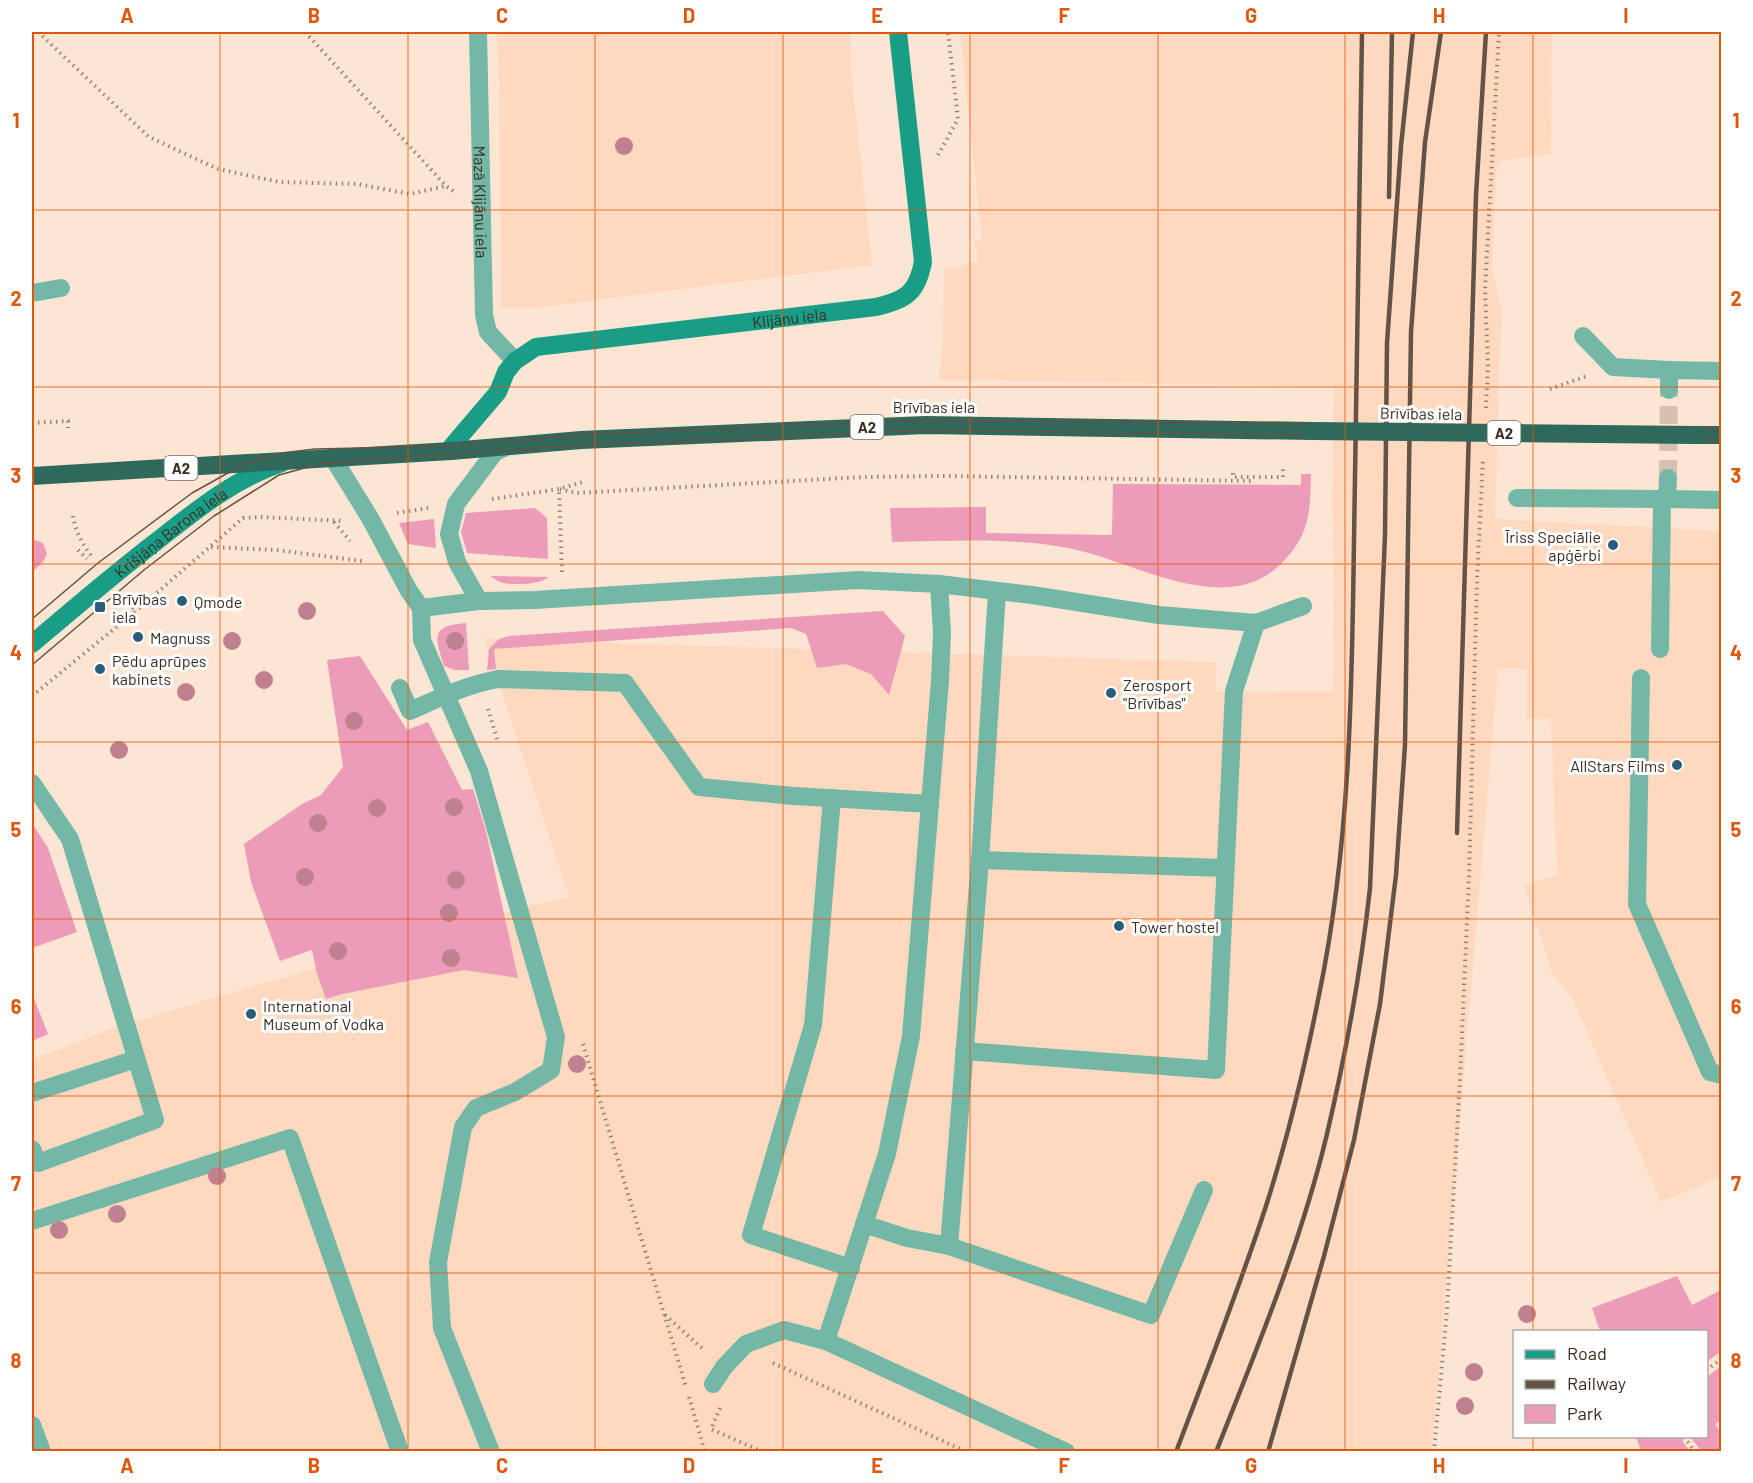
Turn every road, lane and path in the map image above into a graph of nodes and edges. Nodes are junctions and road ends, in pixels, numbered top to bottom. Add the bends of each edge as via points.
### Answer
1 (38, 32) edge
2 (305, 32) edge
3 (478, 32) edge
4 (898, 32) edge
5 (948, 32) edge
6 (1499, 32) edge
7 (937, 158) dead end
8 (61, 288) dead end
9 (32, 293) edge
10 (1583, 336) dead end
11 (515, 361) junction
12 (1669, 370) junction
13 (1722, 370) edge
14 (1669, 390) tunnel mouth
15 (1486, 414) dead end
16 (32, 423) edge
17 (68, 428) dead end
18 (1722, 435) edge
19 (506, 447) junction
20 (1484, 449) dead end
21 (451, 451) junction
22 (333, 458) junction
23 (292, 460) junction
24 (1283, 467) dead end
25 (1233, 473) dead end
26 (32, 476) edge
27 (1668, 478) tunnel mouth
28 (1254, 481) dead end
29 (1517, 498) dead end
30 (1665, 499) junction
31 (1722, 500) edge
32 (73, 516) dead end
33 (210, 547) dead end
34 (78, 550) dead end
35 (203, 553) dead end
36 (369, 562) dead end
37 (939, 584) junction
38 (997, 592) junction
39 (126, 597) dead end
40 (561, 598) junction
41 (479, 601) junction
42 (1303, 606) dead end
43 (421, 608) junction
44 (138, 609) junction
45 (1256, 623) junction
46 (32, 644) edge
47 (1660, 649) dead end
48 (1641, 678) dead end
49 (400, 688) dead end
50 (446, 694) junction
51 (32, 696) edge
52 (32, 783) edge
53 (832, 798) junction
54 (930, 804) junction
55 (980, 860) junction
56 (1225, 868) junction
57 (964, 1051) junction
58 (136, 1059) junction
59 (1722, 1075) edge
60 (32, 1093) edge
61 (32, 1149) edge
62 (1204, 1190) dead end
63 (32, 1221) edge
64 (864, 1224) junction
65 (949, 1246) junction
66 (850, 1268) junction
67 (665, 1315) dead end
68 (826, 1341) junction
69 (1722, 1359) edge
70 (767, 1360) dead end
71 (724, 1367) junction
72 (1708, 1369) edge
73 (713, 1384) dead end
74 (725, 1399) dead end
75 (32, 1425) edge
76 (1688, 1438) edge
77 (42, 1452) edge
78 (400, 1452) edge
79 (491, 1452) edge
80 (763, 1452) edge
81 (967, 1452) edge
82 (1066, 1452) edge
83 (1434, 1452) edge
84 (1695, 1452) edge

1 - 2 path via 149,137 218,169 279,182 357,184 410,194 446,186
3 - 11 street, Mazā Klijānu iela via 484,315 488,332
4 - 11 street, Klijānu iela via 923,262 911,292 898,302 876,307 536,347
5 - 7 path via 958,119
6 - 15 path via 1485,290
8 - 9 street
10 - 12 street via 1613,367
11 - 21 street via 498,392
12 - 13 street
12 - 14 street
16 - 17 path via 68,421
18 - 19 highway, Brīvības iela / A2, bridge via 926,425 581,440
19 - 21 highway, Brīvības iela / A2
19 - 41 street via 495,452 456,504 448,534 457,562
20 - 83 path via 1461,1055 1447,1310
21 - 22 highway, Brīvības iela / A2
22 - 23 highway, Brīvības iela / A2
22 - 43 street
23 - 26 highway, Brīvības iela / A2
23 - 46 street, Krišjāņa Barona iela via 267,468 203,504
24 - 25 path via 1283,477 1233,477
27 - 30 street
28 - 40 path via 945,476 576,493 559,489
29 - 30 street
30 - 31 street
30 - 47 street
32 - 34 path via 89,557
33 - 36 path via 276,550
35 - 44 path
37 - 38 street
37 - 40 street via 858,580
37 - 54 street via 942,633
38 - 45 street via 1159,615
38 - 55 street
39 - 44 path
40 - 41 street
41 - 43 street
42 - 45 street
43 - 50 street via 422,640
44 - 51 path
45 - 56 street via 1234,691
48 - 59 street via 1637,904 1710,1072
49 - 50 street via 410,711
50 - 53 street via 498,679 625,683 699,787
50 - 79 street via 479,771 556,1037 551,1070 476,1108 463,1127 438,1262 442,1328
52 - 58 street via 70,839
53 - 54 street
53 - 66 street via 813,1025 751,1235
54 - 64 street via 911,1036 887,1154
55 - 56 street
55 - 57 street
56 - 57 street via 1216,1070
57 - 65 street
58 - 60 street
58 - 61 street via 155,1120 38,1163
62 - 65 street via 1151,1316
63 - 78 street via 290,1138
64 - 65 street
64 - 66 street
66 - 68 street
67 - 71 path
68 - 71 street via 784,1330 746,1344
68 - 82 street
69 - 72 path
70 - 81 path
71 - 73 street
74 - 80 path via 711,1429
75 - 77 street
76 - 84 path

